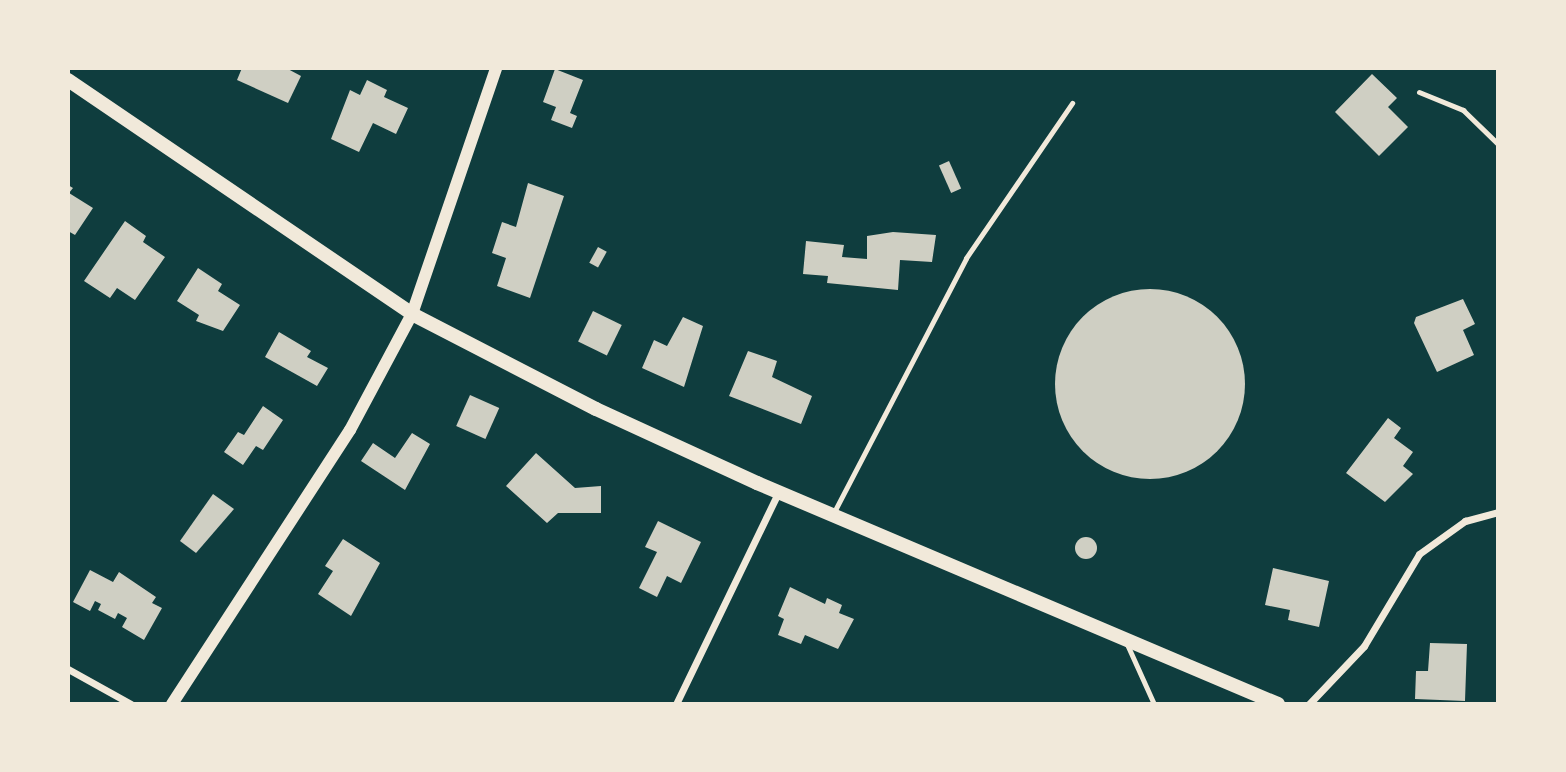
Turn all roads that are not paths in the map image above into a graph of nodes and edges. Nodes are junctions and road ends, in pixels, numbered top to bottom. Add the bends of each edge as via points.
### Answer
1 (496, 68) edge
2 (68, 80) edge
3 (1419, 92) dead end
4 (1072, 103) dead end
5 (1498, 144) edge
6 (412, 314) junction
7 (779, 490) junction
8 (834, 512) junction
9 (1498, 512) edge
10 (1125, 639) junction
11 (68, 669) edge
12 (131, 704) edge
13 (172, 704) edge
14 (676, 704) edge
15 (1154, 704) edge
16 (1278, 704) edge
17 (1309, 704) edge

1 - 6 street
2 - 6 main road
3 - 5 lane via 1462,110
4 - 8 lane via 966,258
6 - 7 main road via 596,409
6 - 13 street via 351,430
7 - 8 main road
7 - 14 street
8 - 10 main road
9 - 17 street via 1465,521 1419,554 1364,646
10 - 15 lane
10 - 16 main road
11 - 12 street

